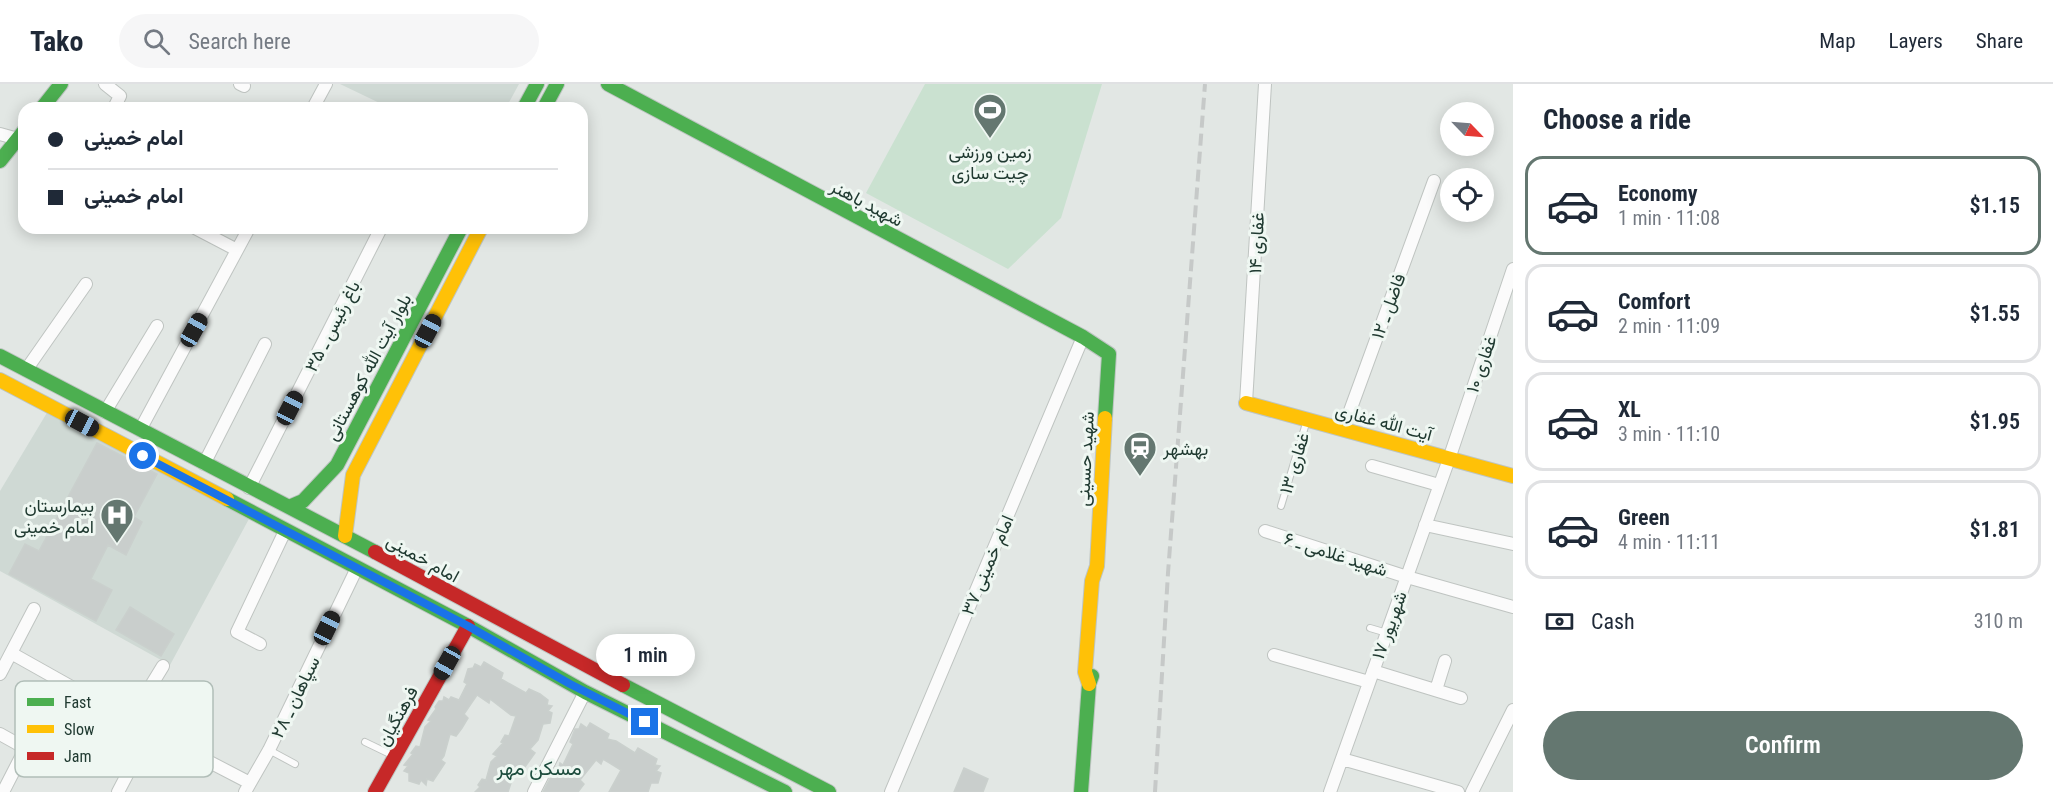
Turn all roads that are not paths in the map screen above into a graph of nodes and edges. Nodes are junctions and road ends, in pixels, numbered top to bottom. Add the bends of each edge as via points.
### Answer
1 (61, 84) edge
2 (105, 84) edge
3 (326, 84) edge
4 (537, 84) edge
5 (568, 84) edge
6 (608, 84) edge
7 (1265, 84) edge
8 (550, 96) edge
9 (47, 102) edge
10 (117, 102) edge
11 (316, 102) edge
12 (528, 102) edge
13 (0, 134) edge
14 (18, 135) edge
15 (18, 139) edge
16 (0, 161) edge
17 (1434, 182) dead end
18 (206, 234) edge
19 (246, 234) edge
20 (378, 234) edge
21 (458, 234) edge
22 (478, 234) edge
23 (237, 250) junction
24 (1513, 269) edge
25 (86, 284) dead end
26 (157, 326) dead end
27 (1083, 337) junction
28 (265, 344) dead end
29 (1109, 354) joint
30 (0, 356) edge
31 (26, 370) junction
32 (0, 380) edge
33 (1246, 403) joint
34 (105, 412) junction
35 (1307, 420) junction
36 (140, 430) junction
37 (1343, 430) junction
38 (1449, 459) junction
39 (204, 464) junction
40 (337, 465) junction
41 (1372, 466) dead end
42 (353, 475) junction
43 (1513, 476) edge
44 (1439, 485) junction
45 (249, 488) junction
46 (1281, 506) dead end
47 (289, 507) junction
48 (1425, 525) junction
49 (285, 531) junction
50 (1264, 531) dead end
51 (345, 536) junction
52 (1513, 544) edge
53 (357, 568) junction
54 (1407, 577) junction
55 (1513, 607) edge
56 (34, 609) dead end
57 (468, 626) junction
58 (1370, 628) dead end
59 (1387, 633) junction
60 (260, 644) dead end
61 (553, 649) junction
62 (11, 653) junction
63 (1274, 655) dead end
64 (1445, 660) dead end
65 (163, 666) dead end
66 (542, 669) junction
67 (0, 674) edge
68 (1371, 676) junction
69 (60, 681) edge
70 (154, 681) edge
71 (1436, 690) junction
72 (585, 692) junction
73 (1461, 698) dead end
74 (1513, 710) edge
75 (0, 734) edge
76 (15, 742) edge
77 (365, 742) dead end
78 (269, 750) junction
79 (394, 757) junction
80 (1342, 759) junction
81 (15, 762) edge
82 (295, 764) dead end
83 (213, 768) edge
84 (5, 776) edge
85 (126, 777) edge
86 (247, 787) edge
87 (3, 792) edge
88 (118, 792) edge
89 (375, 792) edge
90 (534, 792) edge
91 (785, 792) edge
92 (829, 792) edge
93 (891, 792) edge
94 (1081, 792) edge
95 (1330, 792) edge
96 (1458, 792) edge
97 (1472, 792) edge

1 - 9 main road
2 - 10 street via 120,96
3 - 11 street
4 - 12 main road
5 - 8 main road
6 - 27 main road, شهید باهنر
7 - 33 street, غفاری ۱۴
13 - 14 street
15 - 16 main road
17 - 37 street, فاضل ـ ۱۲
18 - 23 street
19 - 23 street
20 - 45 street, باغ رئیس ـ ۳۵
21 - 40 main road, بلوار آیت الله کوهستانی
22 - 42 main road, بلوار آیت الله کوهستانی
23 - 36 street
24 - 38 street, غفاری ۱۰
25 - 31 street
26 - 34 street
27 - 29 main road, شهید باهنر
27 - 93 street, امام خمینی ۳۷
28 - 39 street
29 - 94 main road, شهید حسینی via 1097,566 1102,582
30 - 31 main road, امام خمینی
31 - 34 main road, امام خمینی
32 - 49 main road
33 - 35 main road, آیت الله غفاری
34 - 36 main road, امام خمینی
35 - 37 main road, آیت الله غفاری
35 - 46 lane, غفاری ۱۳
36 - 39 main road, امام خمینی
37 - 38 main road, آیت الله غفاری
38 - 43 main road, آیت الله غفاری
38 - 44 street, ۱۷ شهریور
39 - 45 main road, امام خمینی
40 - 42 main road via 340,479 347,480
40 - 47 main road, بلوار آیت الله کوهستانی via 303,501
41 - 44 street
42 - 51 main road, بلوار آیت الله کوهستانی
44 - 48 street, ۱۷ شهریور
45 - 47 main road, امام خمینی
47 - 51 main road, امام خمینی
48 - 52 street
48 - 54 street, ۱۷ شهریور
49 - 53 main road
49 - 60 street via 237,632
50 - 54 street, شهید غلامی ـ ۶
51 - 61 main road, امام خمینی
53 - 57 main road
53 - 78 street, سپاهان ـ ۲۸
54 - 55 street, شهید غلامی ـ ۶
54 - 59 street, ۱۷ شهریور
56 - 62 street
57 - 66 main road
57 - 79 main road, فرهنگیان
58 - 59 lane
59 - 68 street, ۱۷ شهریور
61 - 66 main road
61 - 92 main road, امام خمینی
62 - 67 street
62 - 69 street
63 - 68 street
64 - 71 street
65 - 70 street
66 - 72 main road
68 - 71 street
68 - 80 street, ۱۷ شهریور
71 - 73 street
72 - 90 street
72 - 91 main road
74 - 97 street
75 - 76 street
77 - 79 lane
78 - 82 lane
78 - 86 street, سپاهان ـ ۲۸
79 - 89 main road, فرهنگیان
80 - 95 street, ۱۷ شهریور
80 - 96 street
81 - 84 street
83 - 86 street
84 - 87 street
85 - 88 street

